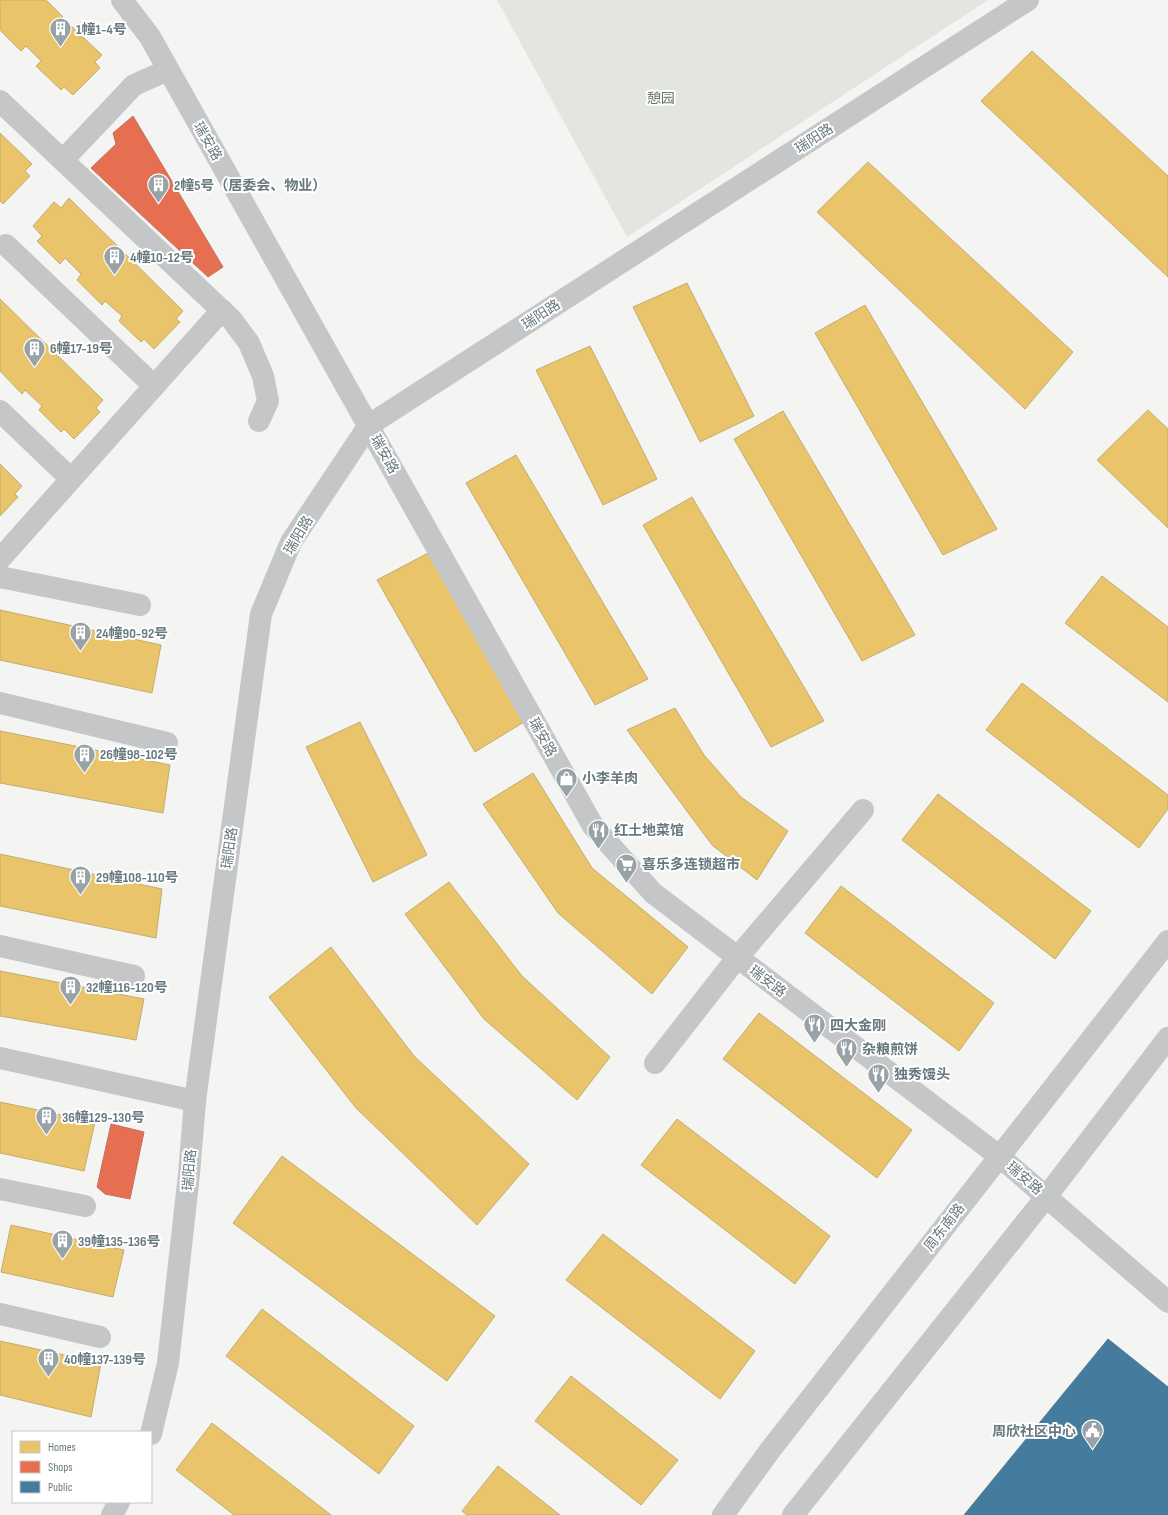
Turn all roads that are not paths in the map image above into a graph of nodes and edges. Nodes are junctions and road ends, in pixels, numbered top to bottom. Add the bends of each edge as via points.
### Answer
1 (122, 0) edge
2 (1028, 0) edge
3 (168, 70) junction
4 (0, 101) edge
5 (63, 160) junction
6 (6, 245) dead end
7 (222, 310) junction
8 (154, 386) junction
9 (0, 411) edge
10 (259, 421) dead end
11 (369, 425) junction
12 (71, 479) junction
13 (0, 559) edge
14 (0, 577) edge
15 (140, 605) dead end
16 (0, 702) edge
17 (167, 743) dead end
18 (862, 810) dead end
19 (1168, 941) edge
20 (0, 946) edge
21 (738, 958) junction
22 (134, 976) dead end
23 (1168, 1038) edge
24 (0, 1058) edge
25 (655, 1063) dead end
26 (195, 1101) junction
27 (999, 1156) junction
28 (0, 1189) edge
29 (1046, 1197) junction
30 (85, 1206) dead end
31 (1168, 1302) edge
32 (0, 1314) edge
33 (100, 1337) dead end
34 (152, 1431) edge
35 (118, 1503) edge
36 (112, 1515) edge
37 (722, 1515) edge
38 (793, 1515) edge

1 - 3 street, 瑞安路 via 150,37
2 - 11 street, 瑞阳路
3 - 5 street via 134,85
3 - 11 street, 瑞安路
4 - 5 street
5 - 7 street
6 - 8 street
7 - 8 street
7 - 10 street via 249,343 263,376 268,401
8 - 12 street
9 - 12 street
11 - 21 street, 瑞安路 via 593,826 653,893
11 - 26 street, 瑞阳路 via 291,542 261,614
12 - 13 street
14 - 15 street
16 - 17 street
18 - 21 street
19 - 27 street, 周东南路
20 - 22 street
21 - 25 street
21 - 27 street, 瑞安路
23 - 29 street
24 - 26 street
26 - 34 street, 瑞阳路 via 168,1363
27 - 29 street, 瑞安路
27 - 37 street, 周东南路
28 - 30 street
29 - 31 street, 瑞安路
29 - 38 street
32 - 33 street
35 - 36 street

